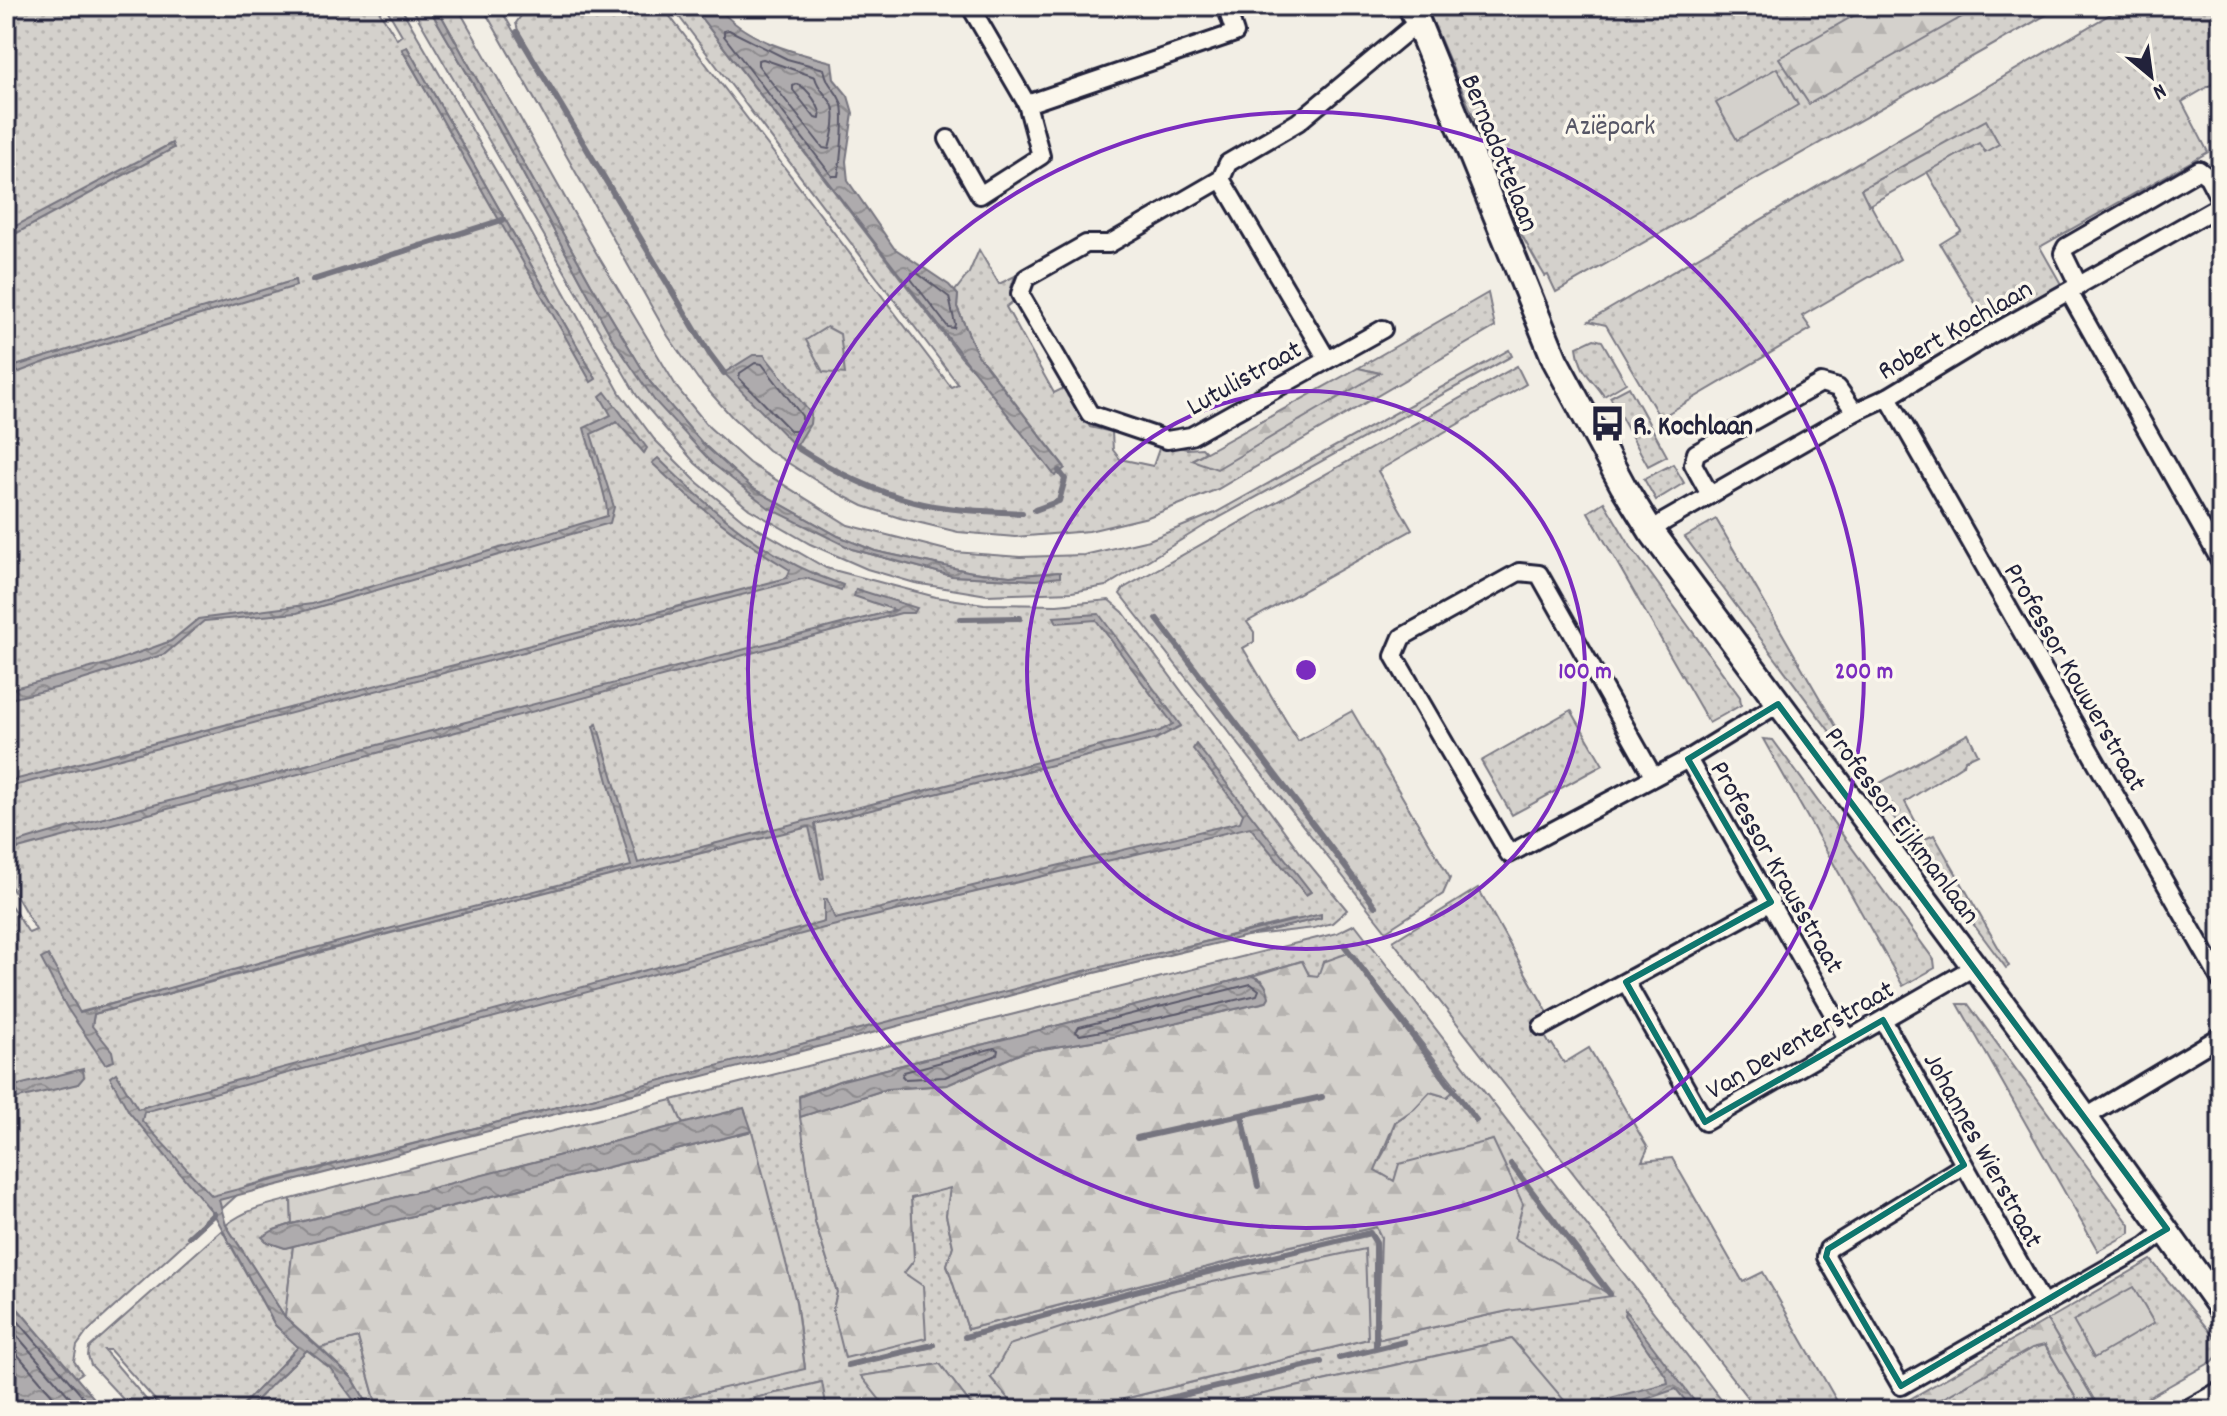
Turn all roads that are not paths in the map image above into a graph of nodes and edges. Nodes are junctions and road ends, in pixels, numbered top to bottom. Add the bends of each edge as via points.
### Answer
1 (970, 6) edge
2 (1226, 6) edge
3 (1414, 14) edge
4 (1027, 104) junction
5 (948, 139) dead end
6 (1221, 179) junction
7 (2221, 204) edge
8 (2074, 289) junction
9 (1537, 321) joint
10 (1383, 329) dead end
11 (1327, 359) junction
12 (1888, 397) junction
13 (1855, 412) junction
14 (1710, 495) junction
15 (1651, 531) junction
16 (2221, 562) edge
17 (1778, 704) junction
18 (1688, 759) junction
19 (1653, 776) junction
20 (1771, 902) junction
21 (1974, 967) junction
22 (2221, 981) edge
23 (1626, 982) junction
24 (1883, 1020) junction
25 (1542, 1027) dead end
26 (2221, 1036) edge
27 (1848, 1040) junction
28 (2086, 1117) junction
29 (1964, 1165) junction
30 (2167, 1229) junction
31 (2042, 1303) junction
32 (2221, 1308) edge
33 (2221, 1390) edge
34 (2185, 1410) edge

1 - 4 street
2 - 4 street via 1235,33
3 - 6 street via 1298,122 1228,163
3 - 9 street, Bernadottelaan
4 - 5 street via 1041,156 980,195
6 - 11 street
6 - 11 street, Lutulistraat via 1109,244 1086,244 1026,278 1020,294 1090,414 1167,440 1191,436
7 - 8 street, Robert Kochlaan
7 - 8 street, Robert Kochlaan via 2199,170 2066,247 2063,253
8 - 12 street, Robert Kochlaan
8 - 16 street
9 - 15 street, Professor Eijkmanlaan via 1566,384
10 - 11 street, Lutulistraat
12 - 13 street, Robert Kochlaan
12 - 22 street, Professor Kouwerstraat
13 - 14 street, Robert Kochlaan
13 - 14 street via 1838,388 1821,383 1696,453 1693,464
14 - 15 street, Robert Kochlaan
15 - 17 street, Professor Eijkmanlaan
17 - 18 street
17 - 21 street, Professor Eijkmanlaan
18 - 19 street
18 - 20 street, Professor Krausstraat
19 - 19 street via 1509,854 1394,656 1402,637 1519,572 1539,574
20 - 23 street
20 - 27 street, Professor Krausstraat
21 - 24 street, Van Deventerstraat
21 - 28 street, Professor Eijkmanlaan
23 - 25 street
23 - 27 street, Van Deventerstraat via 1705,1122
24 - 27 street, Van Deventerstraat
24 - 29 street, Johannes Wierstraat
26 - 28 street
28 - 30 street, Professor Eijkmanlaan
29 - 31 street, Johannes Wierstraat
29 - 31 street via 1828,1249 1826,1257 1901,1386
30 - 31 street
30 - 32 street, Professor Eijkmanlaan
33 - 34 street

